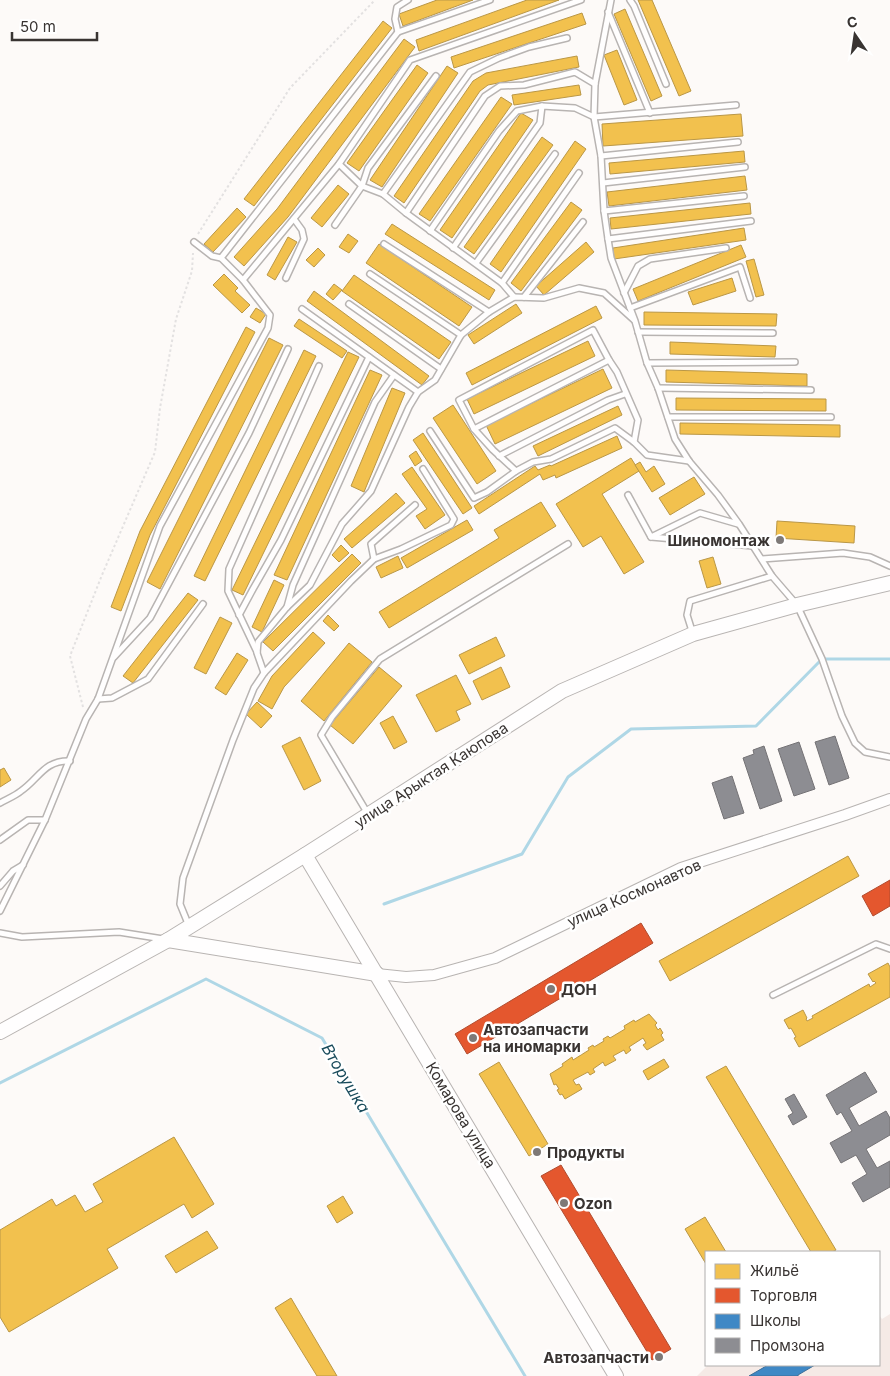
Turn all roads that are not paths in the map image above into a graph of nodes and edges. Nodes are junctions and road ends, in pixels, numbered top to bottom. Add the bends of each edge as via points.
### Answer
1 (408, 0) edge
2 (490, 0) edge
3 (581, 0) edge
4 (611, 0) edge
5 (630, 0) edge
6 (608, 12) junction
7 (398, 32) junction
8 (567, 38) dead end
9 (436, 76) dead end
10 (595, 84) junction
11 (666, 84) dead end
12 (736, 105) dead end
13 (542, 106) junction
14 (650, 113) junction
15 (594, 118) junction
16 (738, 142) dead end
17 (555, 154) dead end
18 (601, 156) junction
19 (340, 164) junction
20 (745, 168) dead end
21 (579, 173) dead end
22 (603, 183) junction
23 (362, 186) junction
24 (383, 194) junction
25 (744, 196) dead end
26 (604, 211) junction
27 (406, 213) junction
28 (294, 219) junction
29 (751, 221) dead end
30 (583, 222) dead end
31 (335, 225) dead end
32 (430, 231) junction
33 (608, 239) junction
34 (194, 242) road end
35 (384, 244) dead end
36 (453, 248) junction
37 (726, 248) dead end
38 (221, 258) junction
39 (476, 263) junction
40 (370, 274) dead end
41 (286, 278) dead end
42 (243, 280) junction
43 (502, 283) junction
44 (624, 293) junction
45 (514, 297) junction
46 (524, 297) junction
47 (750, 298) dead end
48 (349, 304) dead end
49 (630, 308) junction
50 (302, 309) dead end
51 (489, 312) junction
52 (635, 321) junction
53 (638, 332) junction
54 (773, 333) dead end
55 (461, 336) junction
56 (288, 349) dead end
57 (369, 358) junction
58 (608, 360) junction
59 (795, 362) dead end
60 (647, 363) junction
61 (319, 366) dead end
62 (441, 369) junction
63 (394, 376) junction
64 (658, 388) junction
65 (811, 390) dead end
66 (418, 392) junction
67 (625, 394) junction
68 (668, 417) junction
69 (831, 418) dead end
70 (474, 429) junction
71 (430, 431) dead end
72 (634, 442) junction
73 (499, 456) junction
74 (689, 461) junction
75 (423, 468) dead end
76 (516, 471) junction
77 (628, 495) dead end
78 (415, 505) dead end
79 (739, 524) junction
80 (651, 537) junction
81 (568, 544) dead end
82 (753, 546) junction
83 (374, 559) junction
84 (762, 559) junction
85 (890, 566) edge
86 (772, 576) junction
87 (890, 583) edge
88 (203, 604) dead end
89 (797, 606) junction
90 (287, 607) junction
91 (239, 615) junction
92 (693, 634) junction
93 (257, 654) junction
94 (112, 659) junction
95 (264, 673) junction
96 (98, 699) junction
97 (890, 757) edge
98 (70, 761) junction
99 (890, 799) edge
100 (0, 803) edge
101 (368, 814) junction
102 (44, 820) junction
103 (0, 840) edge
104 (305, 855) junction
105 (23, 865) junction
106 (0, 886) edge
107 (0, 911) edge
108 (190, 926) junction
109 (0, 933) edge
110 (168, 940) junction
111 (890, 949) edge
112 (377, 974) junction
113 (773, 996) dead end
114 (0, 1032) edge
115 (616, 1376) edge

1 - 7 lane via 397,7 394,19
2 - 7 lane
3 - 19 lane via 410,60
4 - 6 lane
5 - 11 lane
6 - 10 lane
6 - 14 lane
7 - 38 lane
8 - 24 lane via 499,58 470,72
9 - 23 lane via 368,168
10 - 15 lane
10 - 27 lane via 575,72 524,85 500,86 485,96
12 - 14 lane
13 - 15 lane via 575,108
13 - 32 lane via 517,111
13 - 36 lane via 540,122
14 - 15 lane
15 - 18 lane
16 - 18 lane
17 - 39 lane
18 - 22 lane
19 - 23 lane
19 - 28 lane
20 - 22 lane
21 - 43 lane
22 - 26 lane
23 - 24 lane
23 - 31 lane
24 - 27 lane
25 - 26 lane
26 - 33 lane
27 - 32 lane
28 - 41 lane via 304,239
28 - 42 lane
29 - 33 lane
30 - 46 lane
32 - 36 lane
33 - 44 lane via 611,258
34 - 38 lane via 212,256
35 - 51 lane
36 - 39 lane
37 - 44 lane via 650,259 638,266
38 - 42 lane
39 - 43 lane
40 - 55 lane
42 - 94 lane via 270,315 268,328 160,526
43 - 45 lane
44 - 49 lane
45 - 46 lane
45 - 51 lane
46 - 52 lane via 544,298 579,288 604,293
47 - 49 lane via 740,268
48 - 62 lane
49 - 52 lane
50 - 57 lane
51 - 55 lane
52 - 53 lane
53 - 54 lane
53 - 60 lane
55 - 62 lane
56 - 94 lane via 250,433 150,618
57 - 63 lane
57 - 91 lane via 281,540
58 - 67 lane via 617,372
58 - 70 lane
58 - 70 lane via 593,330 458,400
59 - 60 lane
60 - 64 lane
61 - 91 lane via 229,568 228,591
62 - 66 lane via 435,380
63 - 66 lane
63 - 90 lane via 375,402 293,585
64 - 65 lane
64 - 68 lane
66 - 90 lane via 371,492 342,524 310,585
67 - 72 lane via 638,420
67 - 73 lane
68 - 69 lane
68 - 74 lane via 675,439
70 - 73 lane
71 - 76 lane via 474,498
72 - 74 lane via 647,455
72 - 76 lane via 615,428 551,459 533,462
73 - 76 lane
74 - 79 lane
75 - 83 lane via 454,519 451,525
77 - 80 lane
78 - 83 lane via 371,544
79 - 80 lane via 700,513
79 - 82 lane
80 - 82 lane
81 - 101 lane via 380,659 332,717 321,735
82 - 84 lane
83 - 95 lane
84 - 85 lane via 843,553 870,557
84 - 86 lane
86 - 89 lane
86 - 92 lane via 690,601 687,615
87 - 89 street, улица Арыктая Каюпова
88 - 96 lane via 148,679 112,698
89 - 92 street, улица Арыктая Каюпова
89 - 97 lane via 855,743 865,752
90 - 93 lane via 258,642
91 - 93 lane
92 - 101 street, улица Арыктая Каюпова via 562,691
93 - 95 lane
94 - 96 lane
95 - 108 lane via 254,688 233,740 183,878 180,904
96 - 98 lane via 86,719
98 - 100 lane via 59,760 48,766 22,791
98 - 102 lane
99 - 112 street, улица Космонавтов via 681,868 495,958 434,975
101 - 104 street, улица Арыктая Каюпова
102 - 103 lane via 28,820
102 - 105 lane
104 - 108 street, улица Арыктая Каюпова
104 - 112 street, Комарова улица
105 - 106 lane
105 - 107 lane
108 - 110 street, улица Арыктая Каюпова
109 - 110 lane via 22,937 119,932
110 - 112 street
110 - 114 street, улица Арыктая Каюпова
111 - 113 lane via 876,944
112 - 115 street, Комарова улица

